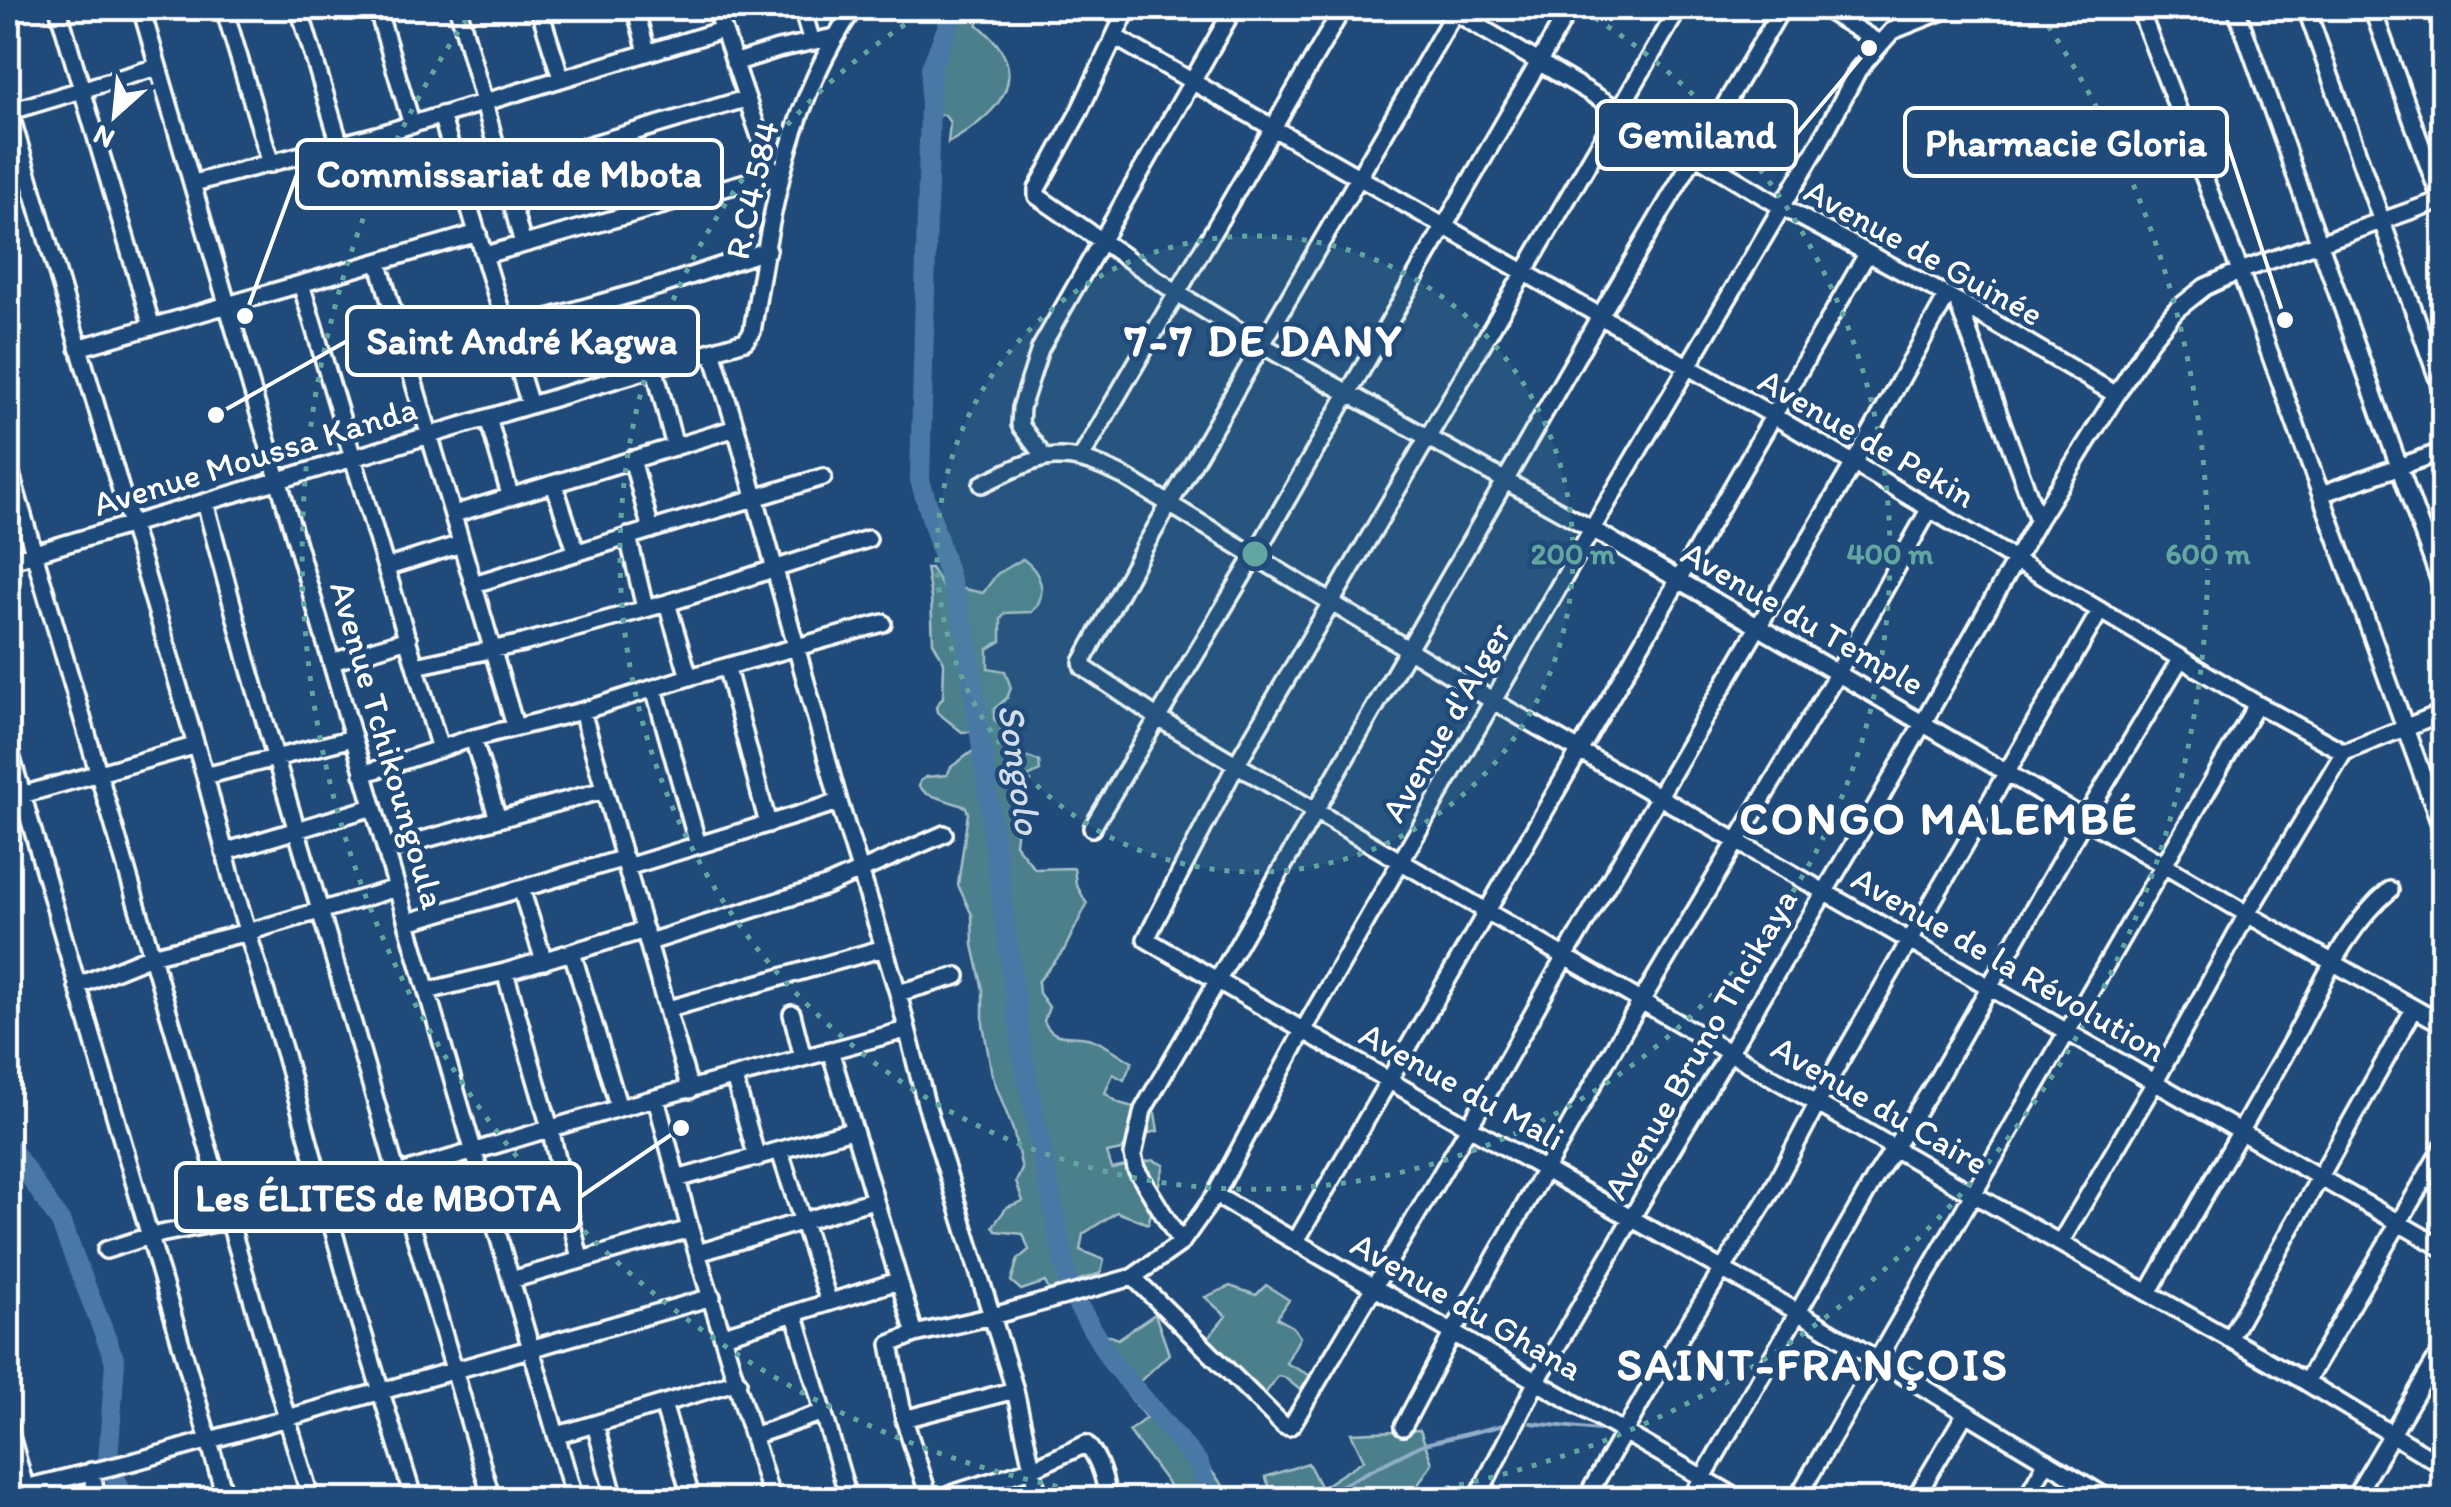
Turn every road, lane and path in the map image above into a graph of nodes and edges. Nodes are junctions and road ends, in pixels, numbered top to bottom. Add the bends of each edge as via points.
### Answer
1 (58, 8) edge
2 (141, 8) edge
3 (224, 8) edge
4 (300, 8) edge
5 (377, 8) edge
6 (458, 8) edge
7 (539, 8) edge
8 (635, 8) edge
9 (716, 8) edge
10 (802, 8) edge
11 (854, 8) edge
12 (1128, 8) edge
13 (1234, 8) edge
14 (1343, 8) edge
15 (1570, 8) edge
16 (1679, 8) edge
17 (1782, 8) edge
18 (1900, 8) edge
19 (1950, 8) edge
20 (2139, 8) edge
21 (2236, 8) edge
22 (2306, 8) edge
23 (2372, 8) edge
24 (1453, 9) edge
25 (1826, 9) edge
26 (1906, 24) junction
27 (722, 30) junction
28 (1115, 36) junction
29 (834, 37) junction
30 (812, 42) junction
31 (1879, 44) junction
32 (647, 52) junction
33 (1540, 61) junction
34 (734, 63) junction
35 (157, 67) junction
36 (561, 78) junction
37 (1192, 80) junction
38 (81, 90) junction
39 (745, 99) junction
40 (485, 101) junction
41 (8, 110) edge
42 (1620, 110) junction
43 (441, 115) junction
44 (412, 125) junction
45 (1273, 127) junction
46 (340, 144) junction
47 (1695, 156) junction
48 (271, 164) junction
49 (505, 170) junction
50 (1359, 176) junction
51 (774, 180) junction
52 (194, 183) junction
53 (2442, 202) edge
54 (1782, 208) junction
55 (2383, 221) junction
56 (1445, 224) junction
57 (478, 234) junction
58 (1100, 241) junction
59 (2320, 243) junction
60 (523, 244) junction
61 (768, 250) junction
62 (1867, 254) junction
63 (485, 256) junction
64 (379, 264) junction
65 (1524, 270) junction
66 (2240, 271) junction
67 (302, 286) junction
68 (1177, 294) junction
69 (1952, 298) junction
70 (230, 307) junction
71 (1600, 316) junction
72 (152, 327) junction
73 (506, 329) junction
74 (749, 337) joint
75 (1262, 345) junction
76 (78, 348) junction
77 (712, 350) junction
78 (407, 358) junction
79 (654, 366) junction
80 (1686, 368) junction
81 (1347, 392) junction
82 (2115, 394) junction
83 (2444, 396) edge
84 (530, 406) junction
85 (1774, 416) junction
86 (488, 418) junction
87 (736, 428) junction
88 (427, 434) junction
89 (1427, 436) junction
90 (675, 447) junction
91 (2444, 451) edge
92 (354, 456) junction
93 (1044, 457) junction
94 (1081, 458) junction
95 (632, 459) junction
96 (1854, 463) junction
97 (8, 464) edge
98 (2398, 467) junction
99 (823, 477) dead end
100 (279, 480) junction
101 (1506, 482) junction
102 (554, 484) junction
103 (982, 484) dead end
104 (2321, 494) junction
105 (510, 495) junction
106 (756, 500) junction
107 (205, 502) junction
108 (1171, 504) junction
109 (1930, 508) junction
110 (454, 514) junction
111 (2038, 520) junction
112 (130, 526) junction
113 (1592, 529) junction
114 (651, 530) junction
115 (628, 536) junction
116 (868, 540) dead end
117 (461, 544) junction
118 (576, 551) junction
119 (34, 553) junction
120 (1255, 555) junction
121 (2014, 560) junction
122 (8, 561) edge
123 (388, 567) junction
124 (774, 568) junction
125 (1679, 580) junction
126 (474, 584) junction
127 (2444, 593) edge
128 (1332, 602) junction
129 (667, 603) junction
130 (646, 608) junction
131 (2100, 611) junction
132 (883, 624) dead end
133 (1758, 628) junction
134 (408, 639) junction
135 (492, 648) junction
136 (1408, 648) junction
137 (798, 649) junction
138 (2181, 658) junction
139 (332, 662) junction
140 (416, 666) junction
141 (727, 668) junction
142 (1837, 674) junction
143 (690, 677) junction
144 (654, 688) junction
145 (1492, 701) junction
146 (2257, 704) junction
147 (582, 711) junction
148 (2444, 712) edge
149 (1158, 718) junction
150 (1922, 722) junction
151 (2405, 725) junction
152 (514, 726) junction
153 (353, 738) junction
154 (473, 738) junction
155 (8, 745) edge
156 (194, 746) junction
157 (440, 749) junction
158 (1580, 751) junction
159 (2344, 752) junction
160 (276, 757) junction
161 (1236, 765) junction
162 (2008, 773) junction
163 (98, 774) junction
164 (362, 774) junction
165 (205, 776) junction
166 (604, 790) junction
167 (1658, 796) junction
168 (14, 797) edge
169 (838, 802) junction
170 (373, 807) junction
171 (1314, 811) junction
172 (2084, 818) junction
173 (498, 819) junction
174 (768, 824) junction
175 (1092, 828) dead end
176 (297, 830) junction
177 (944, 834) dead end
178 (2444, 835) edge
179 (1737, 842) junction
180 (698, 845) junction
181 (386, 850) junction
182 (224, 852) junction
183 (1400, 861) junction
184 (626, 862) junction
185 (2165, 865) junction
186 (861, 872) junction
187 (397, 888) junction
188 (521, 889) junction
189 (2390, 890) dead end
190 (1824, 892) junction
191 (322, 910) junction
192 (1487, 911) junction
193 (2247, 914) junction
194 (408, 922) junction
195 (248, 932) junction
196 (647, 936) junction
197 (1909, 941) junction
198 (884, 948) junction
199 (572, 952) junction
200 (1566, 955) junction
201 (151, 956) junction
202 (544, 961) junction
203 (2332, 962) junction
204 (506, 972) junction
205 (957, 976) dead end
206 (1216, 980) junction
207 (77, 986) junction
208 (1989, 987) junction
209 (427, 991) junction
210 (898, 993) junction
211 (1644, 1002) junction
212 (2414, 1009) junction
213 (668, 1010) junction
214 (792, 1014) dead end
215 (2444, 1025) edge
216 (906, 1030) junction
217 (1303, 1031) junction
218 (2068, 1032) junction
219 (830, 1050) junction
220 (1728, 1052) junction
221 (802, 1058) junction
222 (734, 1077) junction
223 (1387, 1079) junction
224 (2155, 1082) junction
225 (690, 1090) junction
226 (656, 1098) junction
227 (1819, 1102) junction
228 (618, 1108) junction
229 (1469, 1127) junction
230 (550, 1128) junction
231 (852, 1130) junction
232 (2240, 1131) junction
233 (2444, 1144) edge
234 (1897, 1148) junction
235 (472, 1150) junction
236 (780, 1152) junction
237 (757, 1158) junction
238 (1548, 1169) junction
239 (397, 1175) junction
240 (2321, 1178) junction
241 (678, 1179) junction
242 (1973, 1194) junction
243 (1215, 1195) junction
244 (324, 1196) junction
245 (873, 1200) junction
246 (1632, 1219) junction
247 (231, 1220) junction
248 (801, 1220) junction
249 (2398, 1222) junction
250 (690, 1229) junction
251 (150, 1236) junction
252 (1296, 1241) junction
253 (1181, 1243) junction
254 (2060, 1243) junction
255 (2444, 1249) edge
256 (106, 1250) dead end
257 (698, 1252) junction
258 (580, 1258) junction
259 (1723, 1271) junction
260 (1133, 1277) junction
261 (511, 1280) junction
262 (898, 1281) junction
263 (1374, 1286) junction
264 (2148, 1293) junction
265 (712, 1297) junction
266 (829, 1302) junction
267 (1798, 1312) junction
268 (795, 1315) junction
269 (993, 1316) junction
270 (1453, 1332) junction
271 (916, 1334) junction
272 (724, 1336) junction
273 (2230, 1339) junction
274 (2444, 1346) edge
275 (532, 1347) junction
276 (1878, 1359) junction
277 (454, 1368) junction
278 (738, 1381) junction
279 (1537, 1381) junction
280 (2306, 1382) junction
281 (380, 1390) junction
282 (1015, 1390) junction
283 (663, 1404) junction
284 (824, 1412) junction
285 (1965, 1414) junction
286 (287, 1418) junction
287 (904, 1418) junction
288 (595, 1424) junction
289 (8, 1426) edge
290 (1404, 1427) dead end
291 (1624, 1431) junction
292 (2390, 1434) junction
293 (558, 1436) junction
294 (753, 1436) junction
295 (209, 1441) junction
296 (2047, 1461) junction
297 (2444, 1466) edge
298 (1034, 1468) junction
299 (91, 1471) junction
300 (1702, 1477) junction
301 (8, 1492) edge
302 (27, 1494) edge
303 (98, 1500) edge
304 (226, 1500) edge
305 (311, 1500) edge
306 (414, 1500) edge
307 (492, 1500) edge
308 (575, 1500) edge
309 (615, 1500) edge
310 (692, 1500) edge
311 (772, 1500) edge
312 (849, 1500) edge
313 (931, 1500) edge
314 (1039, 1500) edge
315 (1108, 1500) edge
316 (1476, 1500) edge
317 (1586, 1500) edge
318 (1690, 1500) edge
319 (1742, 1500) edge
320 (1796, 1500) edge
321 (1914, 1500) edge
322 (2025, 1500) edge
323 (2111, 1500) edge
324 (2353, 1500) edge

1 - 38 street
2 - 35 street, Avenue Tchikoungoula
3 - 48 street
4 - 46 street
5 - 44 street
6 - 40 street
7 - 36 street
8 - 32 street
9 - 27 street
10 - 30 street
11 - 29 street, R.C4.584
12 - 28 street
13 - 37 street
14 - 45 street
15 - 33 street
16 - 42 street
17 - 47 street
18 - 26 street
19 - 26 street, Avenue d'Alger
20 - 66 street
21 - 59 street
22 - 55 street
23 - 53 street
24 - 33 street, Avenue de Guinée
24 - 50 street
25 - 31 street
26 - 31 street, Avenue d'Alger
27 - 32 street
27 - 34 street
28 - 37 street, Avenue de Pekin
28 - 58 street, Avenue du Temple via 1036,192
29 - 30 street
29 - 51 street, R.C4.584
30 - 34 street
31 - 54 street, Avenue d'Alger
32 - 36 street
33 - 42 street, Avenue de Guinée
33 - 56 street
34 - 39 street
35 - 38 street
35 - 52 street, Avenue Tchikoungoula
36 - 40 street
37 - 45 street, Avenue de Pekin
37 - 58 street
38 - 41 street
38 - 72 street
39 - 49 street
39 - 51 street
40 - 43 street
40 - 49 street
41 - 76 street
42 - 47 street, Avenue de Guinée
42 - 65 street
43 - 44 street
43 - 57 street
44 - 46 street
45 - 50 street, Avenue de Pekin
45 - 68 street
46 - 48 street
47 - 54 street, Avenue de Guinée
47 - 71 street
48 - 52 street
49 - 60 street
50 - 56 street, Avenue de Pekin
50 - 75 street
51 - 60 street
51 - 61 street, R.C4.584
52 - 70 street, Avenue Tchikoungoula
53 - 55 street, Avenue Bruno Thcikaya
54 - 62 street, Avenue de Guinée
54 - 80 street, Avenue d'Alger
55 - 59 street, Avenue Bruno Thcikaya
55 - 83 street
56 - 65 street, Avenue de Pekin
56 - 81 street
57 - 63 street
57 - 64 street
58 - 68 street, Avenue du Temple
58 - 93 street via 1040,349 1022,408 1021,430
59 - 66 street, Avenue Bruno Thcikaya
59 - 98 street
60 - 63 street
61 - 73 street
61 - 74 street, R.C4.584
62 - 69 street, Avenue de Guinée
62 - 85 street
63 - 73 street
64 - 67 street
64 - 78 street
65 - 71 street, Avenue de Pekin
65 - 89 street
66 - 82 street, Avenue Bruno Thcikaya via 2176,310
66 - 104 street
67 - 70 street
67 - 92 street
68 - 75 street, Avenue du Temple
68 - 94 street
69 - 82 street, Avenue de Guinée
69 - 96 street
69 - 111 street
70 - 72 street
70 - 100 street, Avenue Tchikoungoula
71 - 80 street, Avenue de Pekin
71 - 101 street
72 - 76 street
73 - 78 street
73 - 84 street
74 - 77 street, Avenue Moussa Kanda
75 - 81 street, Avenue du Temple
75 - 108 street
76 - 112 street
77 - 79 street, Avenue Moussa Kanda
77 - 87 street
78 - 88 street
79 - 84 street, Avenue Moussa Kanda
79 - 90 street
80 - 85 street, Avenue de Pekin
80 - 113 street, Avenue d'Alger
81 - 89 street, Avenue du Temple
81 - 120 street
82 - 111 street, Avenue Bruno Thcikaya
84 - 86 street, Avenue Moussa Kanda
85 - 96 street, Avenue de Pekin
85 - 125 street
86 - 88 street, Avenue Moussa Kanda
86 - 105 street
87 - 90 street
87 - 106 street
88 - 92 street, Avenue Moussa Kanda
88 - 110 street
89 - 101 street, Avenue du Temple
89 - 128 street
90 - 95 street
91 - 98 street
92 - 100 street, Avenue Moussa Kanda
92 - 123 street
93 - 94 street
93 - 103 street
94 - 108 street
95 - 102 street
95 - 114 street
96 - 109 street, Avenue de Pekin
96 - 133 street
97 - 119 street
98 - 104 street
98 - 127 street
99 - 106 street
100 - 107 street, Avenue Moussa Kanda
100 - 139 street, Avenue Tchikoungoula
101 - 113 street, Avenue du Temple
101 - 136 street
102 - 105 street
102 - 118 street
104 - 151 street
105 - 110 street
106 - 114 street
106 - 124 street
107 - 112 street, Avenue Moussa Kanda
107 - 160 street
108 - 120 street
108 - 149 street, Avenue du Caire via 1082,662
109 - 121 street, Avenue de Pekin
109 - 142 street
110 - 117 street
111 - 121 street, Avenue Bruno Thcikaya
112 - 119 street, Avenue Moussa Kanda
112 - 156 street
113 - 125 street, Avenue du Temple
113 - 145 street, Avenue d'Alger
114 - 115 street
115 - 118 street
115 - 130 street
116 - 124 street
117 - 123 street
117 - 126 street
118 - 126 street
119 - 122 street, Avenue Moussa Kanda
119 - 163 street
120 - 128 street
120 - 149 street
121 - 131 street, Avenue de Pekin
121 - 150 street, Avenue Bruno Thcikaya
123 - 134 street
124 - 129 street
124 - 137 street
125 - 133 street, Avenue du Temple
125 - 158 street
126 - 135 street
128 - 136 street
128 - 161 street
129 - 130 street
129 - 143 street
130 - 135 street
131 - 138 street, Avenue de Pekin
131 - 162 street
132 - 137 street
133 - 142 street, Avenue du Temple
133 - 167 street
134 - 139 street
134 - 140 street
135 - 140 street
135 - 152 street
136 - 145 street
136 - 171 street
137 - 141 street
137 - 169 street
138 - 146 street, Avenue de Pekin
138 - 172 street
139 - 153 street, Avenue Tchikoungoula
140 - 157 street
141 - 143 street
141 - 174 street
142 - 150 street, Avenue du Temple
142 - 179 street
143 - 144 street
144 - 147 street
144 - 180 street
145 - 158 street, Avenue de la Révolution
145 - 183 street, Avenue d'Alger
146 - 159 street, Avenue de Pekin
146 - 185 street
147 - 152 street
147 - 166 street
148 - 151 street
149 - 161 street, Avenue du Caire
149 - 175 street
150 - 162 street, Avenue du Temple
150 - 190 street, Avenue Bruno Thcikaya
151 - 159 street
151 - 178 street
152 - 154 street
153 - 160 street
153 - 164 street, Avenue Tchikoungoula
154 - 157 street
154 - 173 street
155 - 168 street
156 - 163 street
156 - 165 street
157 - 164 street
158 - 167 street, Avenue de la Révolution
158 - 192 street
159 - 193 street
160 - 165 street
160 - 176 street
161 - 171 street, Avenue du Caire
161 - 206 street, Avenue du Mali via 1146,939
162 - 172 street, Avenue du Temple
162 - 197 street
163 - 168 street
163 - 201 street
164 - 170 street, Avenue Tchikoungoula
165 - 182 street
166 - 173 street
166 - 184 street
167 - 179 street, Avenue de la Révolution
167 - 200 street
168 - 207 street
169 - 174 street
169 - 186 street
170 - 176 street
170 - 181 street, Avenue Tchikoungoula
171 - 183 street, Avenue du Caire
171 - 206 street
172 - 185 street, Avenue du Temple
172 - 208 street
173 - 181 street
174 - 180 street
176 - 182 street
176 - 191 street
177 - 186 street
179 - 190 street, Avenue de la Révolution
179 - 211 street
180 - 184 street
181 - 187 street, Avenue Tchikoungoula
182 - 195 street
183 - 192 street, Avenue du Caire
183 - 217 street, Avenue d'Alger
184 - 188 street
184 - 196 street
185 - 193 street, Avenue du Temple
185 - 218 street
186 - 196 street
186 - 198 street
187 - 191 street
187 - 194 street, Avenue Tchikoungoula
188 - 194 street
188 - 202 street
189 - 203 street via 2358,919
190 - 197 street, Avenue de la Révolution
190 - 220 street, Avenue Bruno Thcikaya
191 - 195 street
191 - 239 street
192 - 200 street, Avenue du Caire
192 - 223 street
193 - 203 street, Avenue du Temple
193 - 224 street
194 - 209 street, Avenue Tchikoungoula
195 - 201 street
195 - 244 street
196 - 199 street
196 - 213 street
197 - 208 street, Avenue de la Révolution
197 - 227 street
198 - 210 street
198 - 213 street
199 - 202 street
199 - 228 street
200 - 211 street, Avenue du Caire
200 - 229 street
201 - 207 street
201 - 247 street
202 - 204 street
203 - 212 street, Avenue du Temple
203 - 232 street
204 - 209 street
204 - 230 street
205 - 210 street
206 - 217 street, Avenue du Mali
206 - 253 street via 1143,1110 1133,1155
207 - 251 street
208 - 218 street, Avenue de la Révolution
208 - 234 street
209 - 235 street, Avenue Tchikoungoula
210 - 216 street
211 - 220 street, Avenue du Caire
211 - 238 street
212 - 215 street, Avenue du Temple
212 - 240 street
213 - 225 street
214 - 221 street
216 - 219 street
216 - 269 street
217 - 223 street, Avenue du Mali
217 - 243 street, Avenue d'Alger
218 - 224 street, Avenue de la Révolution
218 - 242 street
219 - 221 street
219 - 231 street
220 - 227 street, Avenue du Caire
220 - 246 street, Avenue Bruno Thcikaya
221 - 222 street
222 - 225 street
222 - 237 street
223 - 229 street, Avenue du Mali
223 - 252 street
224 - 232 street, Avenue de la Révolution
224 - 254 street
225 - 226 street
226 - 228 street
226 - 241 street
227 - 234 street, Avenue du Caire
227 - 259 street
228 - 230 street
229 - 238 street, Avenue du Mali
229 - 263 street
230 - 235 street
230 - 258 street
231 - 236 street
231 - 245 street
232 - 240 street, Avenue de la Révolution
232 - 264 street
233 - 249 street
234 - 242 street, Avenue du Caire
234 - 267 street
235 - 239 street
235 - 261 street, Avenue Tchikoungoula
236 - 237 street
236 - 248 street
237 - 241 street
238 - 246 street, Avenue du Mali
238 - 270 street
239 - 244 street
239 - 277 street
240 - 249 street, Avenue de la Révolution
240 - 273 street
241 - 250 street
242 - 254 street, Avenue du Caire
242 - 276 street
243 - 252 street, Avenue du Ghana
243 - 253 street, Avenue d'Alger
244 - 247 street
244 - 281 street
245 - 248 street
245 - 262 street
246 - 259 street, Avenue du Mali
246 - 279 street, Avenue Bruno Thcikaya
247 - 251 street
247 - 286 street
248 - 257 street
248 - 266 street
249 - 255 street, Avenue de la Révolution
249 - 280 street
250 - 257 street
250 - 258 street
251 - 256 street
251 - 295 street
252 - 263 street, Avenue du Ghana
253 - 260 street, Avenue d'Alger
254 - 264 street, Avenue du Caire
257 - 265 street
258 - 261 street
259 - 267 street, Avenue du Mali
259 - 291 street
260 - 263 street via 1286,1428
260 - 269 street, Avenue d'Alger
261 - 275 street, Avenue Tchikoungoula
262 - 266 street
262 - 271 street
263 - 270 street, Avenue du Ghana
264 - 273 street, Avenue du Caire
265 - 272 street
265 - 275 street
266 - 268 street
267 - 276 street, Avenue du Mali
267 - 300 street
268 - 272 street
268 - 284 street
269 - 271 street, Avenue d'Alger
269 - 282 street
270 - 279 street, Avenue du Ghana
270 - 290 street
271 - 287 street via 890,1344
272 - 278 street
273 - 280 street, Avenue du Caire
274 - 292 street
275 - 277 street
275 - 293 street, Avenue Tchikoungoula
276 - 285 street, Avenue du Mali
276 - 320 street
277 - 281 street
277 - 307 street
278 - 283 street
278 - 294 street
279 - 291 street, Avenue du Ghana
279 - 316 street, Avenue Bruno Thcikaya
280 - 292 street, Avenue du Caire
281 - 286 street
281 - 306 street
282 - 287 street
282 - 298 street
283 - 288 street
283 - 310 street
284 - 294 street
284 - 312 street
285 - 296 street, Avenue du Mali
285 - 321 street
286 - 295 street
286 - 305 street
287 - 313 street
288 - 293 street
288 - 309 street
289 - 302 street
291 - 300 street, Avenue du Ghana
291 - 317 street
292 - 297 street, Avenue du Caire
292 - 324 street
293 - 308 street, Avenue Tchikoungoula
294 - 311 street
295 - 299 street
295 - 304 street
296 - 322 street
296 - 323 street, Avenue du Mali
298 - 313 street
298 - 314 street
298 - 315 street via 1088,1445
299 - 302 street
299 - 303 street
300 - 318 street
300 - 319 street, Avenue du Ghana
301 - 302 street

